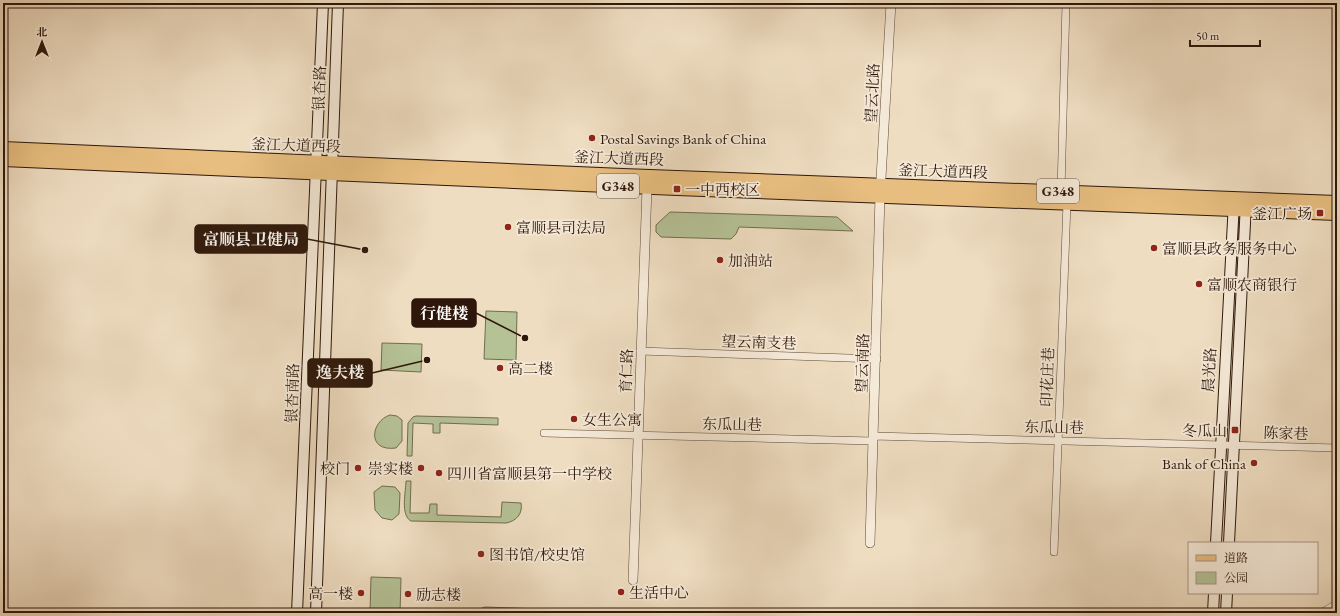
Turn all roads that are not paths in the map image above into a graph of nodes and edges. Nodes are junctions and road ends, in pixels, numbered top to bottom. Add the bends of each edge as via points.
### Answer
1 (323, 3) edge
2 (338, 3) edge
3 (891, 3) edge
4 (1066, 3) edge
5 (3, 148) edge
6 (3, 160) edge
7 (316, 167) junction
8 (331, 168) junction
9 (647, 188) junction
10 (881, 190) junction
11 (1061, 192) junction
12 (1337, 202) edge
13 (1067, 204) junction
14 (1240, 204) junction
15 (1337, 214) edge
16 (640, 351) junction
17 (877, 359) junction
18 (544, 433) dead end
19 (638, 435) junction
20 (873, 438) junction
21 (1057, 441) junction
22 (1220, 444) junction
23 (1234, 445) junction
24 (1337, 448) edge
25 (1216, 542) edge
26 (1229, 542) edge
27 (870, 543) dead end
28 (1054, 552) dead end
29 (633, 580) dead end
30 (1214, 594) edge
31 (1227, 594) edge
32 (1337, 605) edge
33 (297, 613) edge
34 (316, 613) edge
35 (1213, 613) edge
36 (1226, 613) edge
37 (1323, 613) edge

1 - 7 main road, 银杏路
2 - 8 main road, 银杏路
3 - 10 street, 望云北路
4 - 11 street
5 - 7 main road, 釜江大道西段 / G348
6 - 7 main road, 釜江大道西段 / G348
7 - 8 main road, 釜江大道西段 / G348
7 - 33 main road, 银杏南路
8 - 9 main road, 釜江大道西段 / G348
8 - 10 main road, 釜江大道西段 / G348
8 - 34 main road, 银杏南路
9 - 10 main road, 釜江大道西段 / G348
9 - 16 street, 育仁路
10 - 11 main road, 釜江大道西段 / G348
10 - 13 main road, 釜江大道西段 / G348
10 - 17 street, 望云南路
11 - 14 main road, 釜江大道西段 / G348
12 - 14 main road, G348
13 - 14 main road, 釜江大道西段 / G348
13 - 21 street, 印花庄巷
14 - 15 main road, G348
14 - 22 main road, 晨光路
14 - 23 main road, 晨光路
16 - 17 street, 望云南支巷
16 - 19 street, 育仁路
17 - 20 street, 望云南路
18 - 19 street, 东瓜山巷
19 - 20 street, 东瓜山巷
19 - 29 street, 育仁路
20 - 21 street, 东瓜山巷
20 - 27 street, 望云南路
21 - 22 street, 东瓜山巷
21 - 28 street, 印花庄巷
22 - 23 street, 东瓜山巷
22 - 25 main road, 晨光路
23 - 24 street, 陈家巷
23 - 26 main road, 晨光路
30 - 35 main road
31 - 36 main road
32 - 37 street

